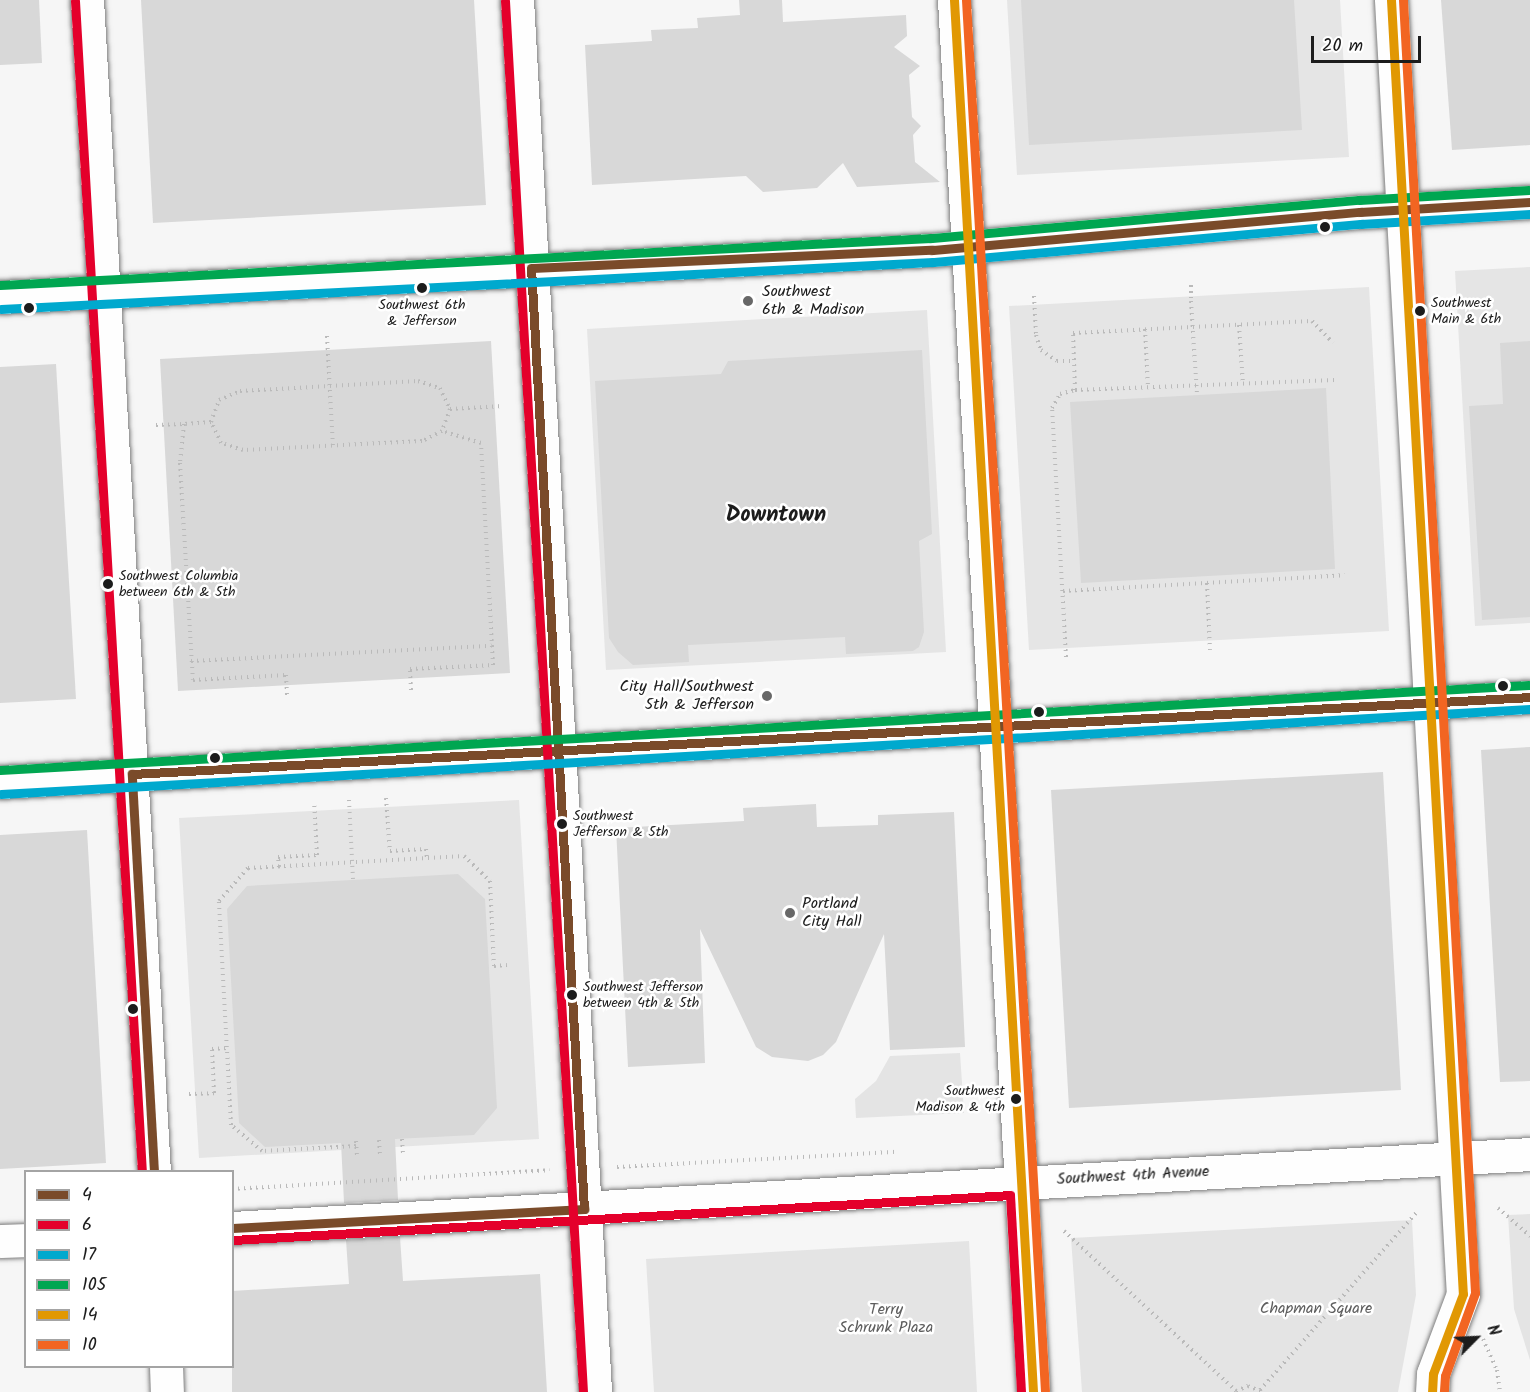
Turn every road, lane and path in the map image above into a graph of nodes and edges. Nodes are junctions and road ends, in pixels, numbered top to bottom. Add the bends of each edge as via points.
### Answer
1 (87, 0) edge
2 (517, 0) edge
3 (954, 0) edge
4 (1392, 0) edge
5 (1530, 202) edge
6 (1402, 209) junction
7 (968, 247) junction
8 (531, 268) junction
9 (1191, 285) dead end
10 (104, 291) junction
11 (1034, 296) dead end
12 (0, 297) edge
13 (1239, 325) junction
14 (1145, 329) junction
15 (327, 336) dead end
16 (1333, 343) dead end
17 (1074, 361) junction
18 (1335, 380) dead end
19 (1243, 383) junction
20 (329, 386) junction
21 (1148, 387) junction
22 (1075, 390) junction
23 (1197, 395) dead end
24 (502, 406) dead end
25 (450, 409) junction
26 (211, 422) junction
27 (184, 424) junction
28 (156, 425) dead end
29 (442, 431) junction
30 (333, 446) junction
31 (1345, 575) dead end
32 (1207, 583) junction
33 (1063, 591) junction
34 (492, 646) junction
35 (1210, 650) dead end
36 (1066, 657) dead end
37 (191, 661) junction
38 (411, 690) dead end
39 (287, 696) dead end
40 (1530, 697) edge
41 (1428, 703) junction
42 (995, 727) junction
43 (558, 751) junction
44 (132, 774) junction
45 (0, 782) edge
46 (386, 798) dead end
47 (349, 800) dead end
48 (314, 802) dead end
49 (427, 858) junction
50 (279, 867) junction
51 (353, 880) dead end
52 (507, 965) dead end
53 (227, 1048) junction
54 (189, 1094) dead end
55 (402, 1139) dead end
56 (379, 1140) dead end
57 (403, 1153) dead end
58 (380, 1154) dead end
59 (1530, 1154) edge
60 (357, 1155) dead end
61 (1455, 1158) junction
62 (154, 1170) edge
63 (1021, 1182) junction
64 (1498, 1208) dead end
65 (584, 1209) junction
66 (1417, 1212) dead end
67 (234, 1228) edge
68 (1064, 1232) dead end
69 (1530, 1236) edge
70 (24, 1239) edge
71 (0, 1241) edge
72 (166, 1368) edge
73 (1261, 1391) edge
74 (167, 1392) edge
75 (595, 1392) edge
76 (1033, 1392) edge
77 (1236, 1392) edge
78 (1432, 1392) edge

1 - 10 main road
2 - 8 main road
3 - 7 main road
4 - 6 main road
5 - 6 main road
6 - 7 main road
6 - 41 main road
7 - 8 main road
7 - 42 main road
8 - 10 main road
8 - 43 main road
9 - 23 path, bridge
10 - 12 main road
10 - 44 main road
11 - 17 path via 1036,335 1041,350 1057,361
13 - 14 path
13 - 16 path via 1312,321
13 - 19 path
14 - 17 path via 1073,333
14 - 21 path
15 - 20 path
17 - 22 path
18 - 19 path
19 - 21 path
20 - 25 path via 430,382 440,388
20 - 26 path via 228,393 213,411
20 - 30 path
21 - 22 path
22 - 33 path via 1060,394 1052,408
24 - 25 path
25 - 29 path
26 - 27 path
26 - 30 path via 221,443 231,449
27 - 28 path
27 - 37 path via 180,463
29 - 30 path via 422,441
29 - 34 path via 481,443
31 - 32 path
32 - 33 path
32 - 35 path
33 - 36 path
34 - 37 path
34 - 38 path via 493,665 410,669
37 - 39 path via 193,680 286,675
40 - 41 main road
41 - 42 main road
41 - 61 main road
42 - 43 main road
42 - 63 main road
43 - 44 main road
43 - 65 main road
44 - 45 main road
44 - 62 main road
46 - 49 path via 390,851 426,849
47 - 51 path, bridge
48 - 50 path via 317,855 278,857
49 - 50 path
49 - 52 path via 464,856 490,881 494,966
50 - 53 path via 248,868 219,901
53 - 54 path via 212,1049 214,1093
53 - 60 path via 231,1125 261,1151 356,1144
55 - 57 path
56 - 58 path
59 - 61 main road, Southwest 4th Avenue
61 - 63 main road, Southwest 4th Avenue
61 - 78 main road via 1462,1294 1433,1374
63 - 65 main road, Southwest 4th Avenue
63 - 76 main road
64 - 69 path
65 - 67 main road, Southwest 4th Avenue
65 - 75 main road
66 - 73 path
68 - 77 path
70 - 71 main road
72 - 74 main road
73 - 77 path via 1248,1386

